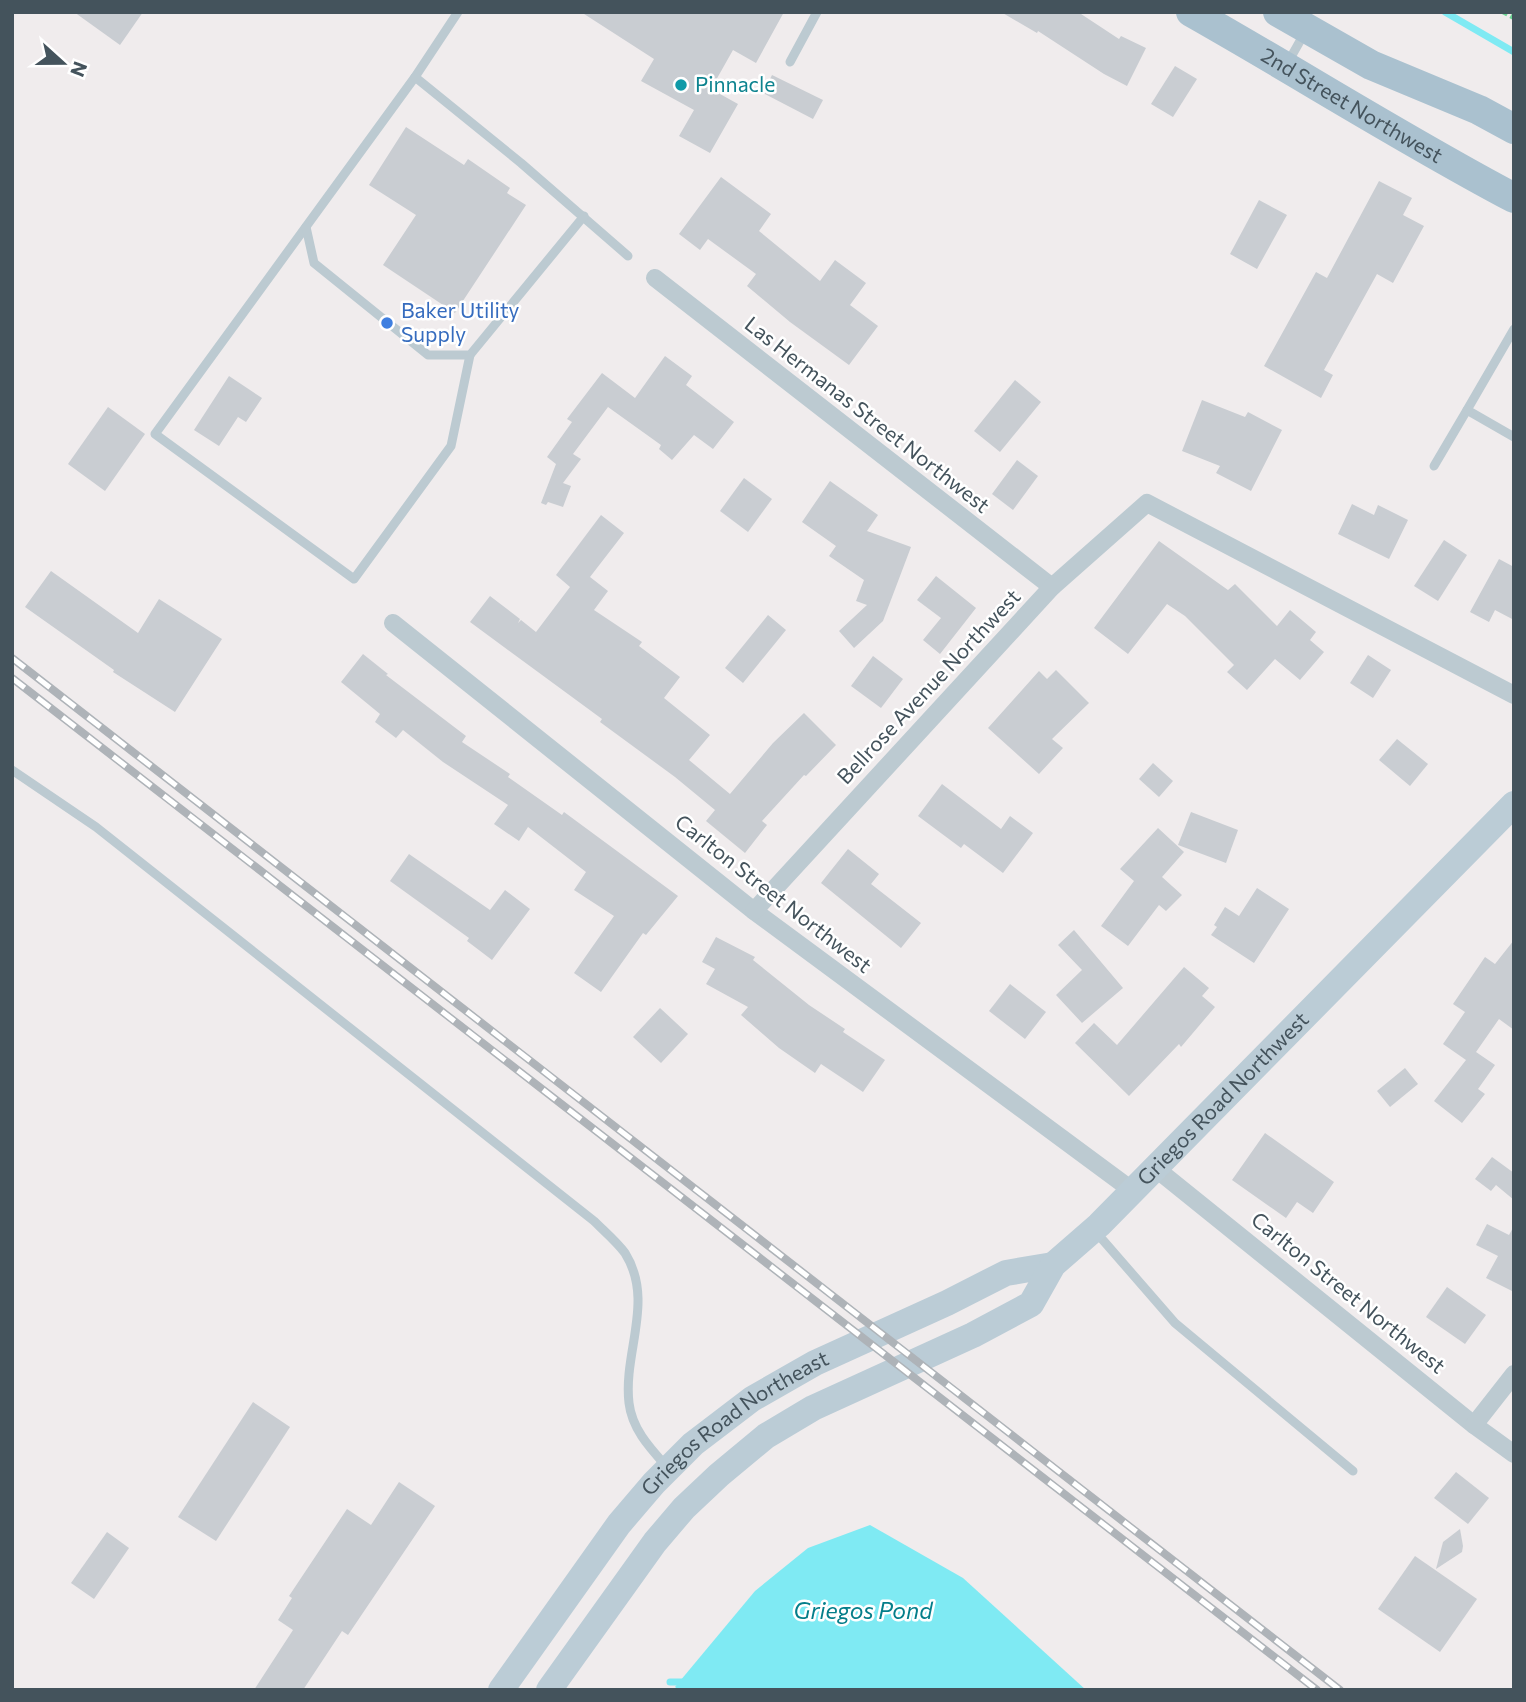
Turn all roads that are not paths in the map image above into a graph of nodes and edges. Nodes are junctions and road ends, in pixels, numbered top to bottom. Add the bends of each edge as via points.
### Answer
1 (458, 12) edge
2 (817, 12) edge
3 (1191, 12) edge
4 (1278, 12) edge
5 (1307, 29) junction
6 (790, 62) dead end
7 (1286, 66) junction
8 (415, 77) junction
9 (1514, 129) edge
10 (1514, 198) edge
11 (584, 216) junction
12 (306, 228) junction
13 (628, 256) dead end
14 (655, 278) dead end
15 (1514, 329) edge
16 (470, 355) junction
17 (1467, 410) junction
18 (1514, 437) edge
19 (1434, 466) dead end
20 (1052, 587) junction
21 (393, 623) dead end
22 (1514, 695) edge
23 (12, 770) edge
24 (1514, 804) edge
25 (754, 911) junction
26 (1154, 1167) junction
27 (1133, 1191) junction
28 (1094, 1229) junction
29 (1053, 1265) junction
30 (915, 1361) joint
31 (1514, 1374) edge
32 (1475, 1425) junction
33 (1514, 1454) edge
34 (668, 1469) junction
35 (1353, 1471) dead end
36 (501, 1690) edge
37 (550, 1690) edge

1 - 8 lane
2 - 6 lane
3 - 7 main road, 2nd Street Northwest
4 - 5 main road, 2nd Street Northwest
5 - 7 lane
5 - 9 main road, 2nd Street Northwest via 1371,65
7 - 10 main road, 2nd Street Northwest
8 - 11 lane
8 - 12 lane
11 - 13 lane
11 - 16 lane
12 - 16 lane via 314,263 428,355
12 - 16 lane via 155,434 354,579 451,446
14 - 20 street, Las Hermanas Street Northwest
15 - 17 lane
17 - 18 lane
17 - 19 lane
20 - 22 street, Bellrose Avenue Northwest via 1147,502
20 - 25 street, Bellrose Avenue Northwest
21 - 25 street, Carlton Street Northwest
23 - 34 lane via 96,827 594,1222 625,1253 636,1282 639,1317 629,1404 640,1436
24 - 26 main road, Griegos Road Northwest
25 - 27 street, Carlton Street Northwest
26 - 27 main road, Griegos Road Northwest
26 - 32 street, Carlton Street Northwest
27 - 28 main road, Griegos Road Northwest
28 - 29 main road, Griegos Road Northwest
28 - 35 lane via 1175,1323
29 - 30 main road, Griegos Road Northwest via 1031,1304
29 - 34 main road, Griegos Road Northeast via 1006,1273 815,1363 752,1398
30 - 37 main road, Griegos Road Northeast via 813,1408 766,1436 719,1475 655,1542
31 - 32 street
32 - 33 street, Carlton Street Northwest
34 - 36 main road, Griegos Road Northeast via 619,1524

